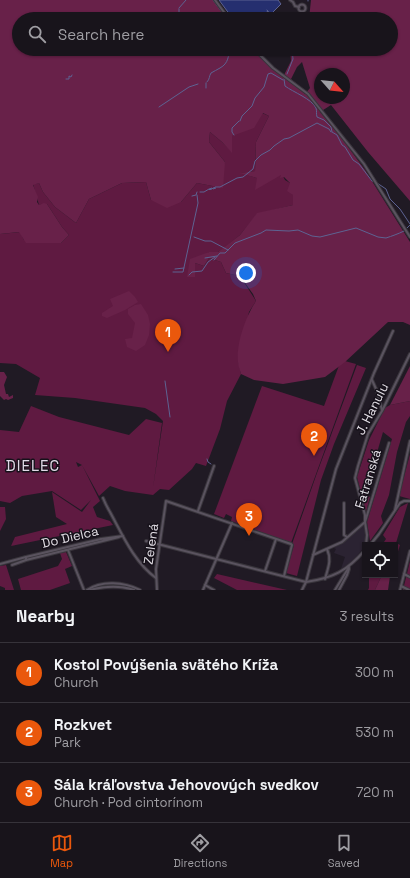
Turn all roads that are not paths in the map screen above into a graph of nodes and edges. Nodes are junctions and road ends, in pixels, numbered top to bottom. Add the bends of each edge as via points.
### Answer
1 (215, 0) edge
2 (290, 0) edge
3 (299, 7) dead end
4 (224, 12) edge
5 (261, 56) edge
6 (410, 237) edge
7 (394, 331) dead end
8 (410, 354) edge
9 (372, 380) junction
10 (382, 411) junction
11 (410, 441) edge
12 (389, 443) dead end
13 (214, 466) dead end
14 (103, 498) dead end
15 (410, 501) edge
16 (344, 503) dead end
17 (395, 510) junction
18 (198, 511) junction
19 (364, 522) junction
20 (232, 523) junction
21 (123, 536) junction
22 (119, 537) junction
23 (347, 537) junction
24 (276, 539) junction
25 (146, 541) dead end
26 (366, 542) edge
27 (372, 542) edge
28 (160, 544) junction
29 (327, 549) junction
30 (68, 550) junction
31 (410, 551) edge
32 (362, 554) edge
33 (313, 555) junction
34 (26, 559) junction
35 (217, 559) junction
36 (409, 559) edge
37 (0, 564) edge
38 (12, 565) dead end
39 (350, 566) junction
40 (266, 571) junction
41 (404, 574) junction
42 (284, 576) junction
43 (410, 577) edge
44 (156, 578) junction
45 (326, 579) junction
46 (306, 582) junction
47 (205, 585) junction
48 (401, 586) junction
49 (86, 590) edge
50 (90, 590) edge
51 (134, 590) edge
52 (140, 590) edge
53 (157, 590) edge
54 (203, 590) edge
55 (214, 590) edge
56 (302, 590) edge
57 (335, 590) edge
58 (339, 590) edge
59 (400, 590) edge
60 (408, 590) edge

1 - 4 street
2 - 3 street
5 - 6 street via 308,94 351,147
7 - 9 street
8 - 10 street, J. Hanulu
9 - 10 street
9 - 33 street via 336,468
10 - 19 street, J. Hanulu via 368,434 356,472 357,488 365,515
11 - 17 street
12 - 19 street, Fatranská
13 - 18 street
14 - 21 street, Do Dielca
15 - 17 street via 404,500
16 - 23 street via 344,534
17 - 27 street
18 - 20 street
18 - 28 street, Zelená via 166,501
19 - 23 street
19 - 26 street, Fatranská
20 - 24 street
20 - 35 street
21 - 22 street, Do Dielca
21 - 44 street, Do Dielca via 142,564
22 - 30 street, Do Dielca
22 - 34 street, Do Dielca via 67,546
23 - 29 street
24 - 40 street
24 - 42 street via 292,545
25 - 28 street
28 - 35 street
28 - 44 street, Zelená
29 - 33 street
29 - 45 street via 330,562
30 - 34 street, Do Dielca
30 - 49 street
31 - 36 street
32 - 39 street
33 - 46 street
34 - 37 street, Do Dielca
34 - 38 street, Do Dielca
35 - 40 street
35 - 47 street
36 - 41 street
39 - 45 street
39 - 57 street
39 - 58 street
40 - 42 street
41 - 43 street
41 - 48 street
42 - 46 street
44 - 53 street, Zelená
45 - 46 street
46 - 56 street
47 - 54 street
47 - 55 street
48 - 59 street
48 - 60 street
49 - 52 street via 113,583
50 - 51 street via 114,586

